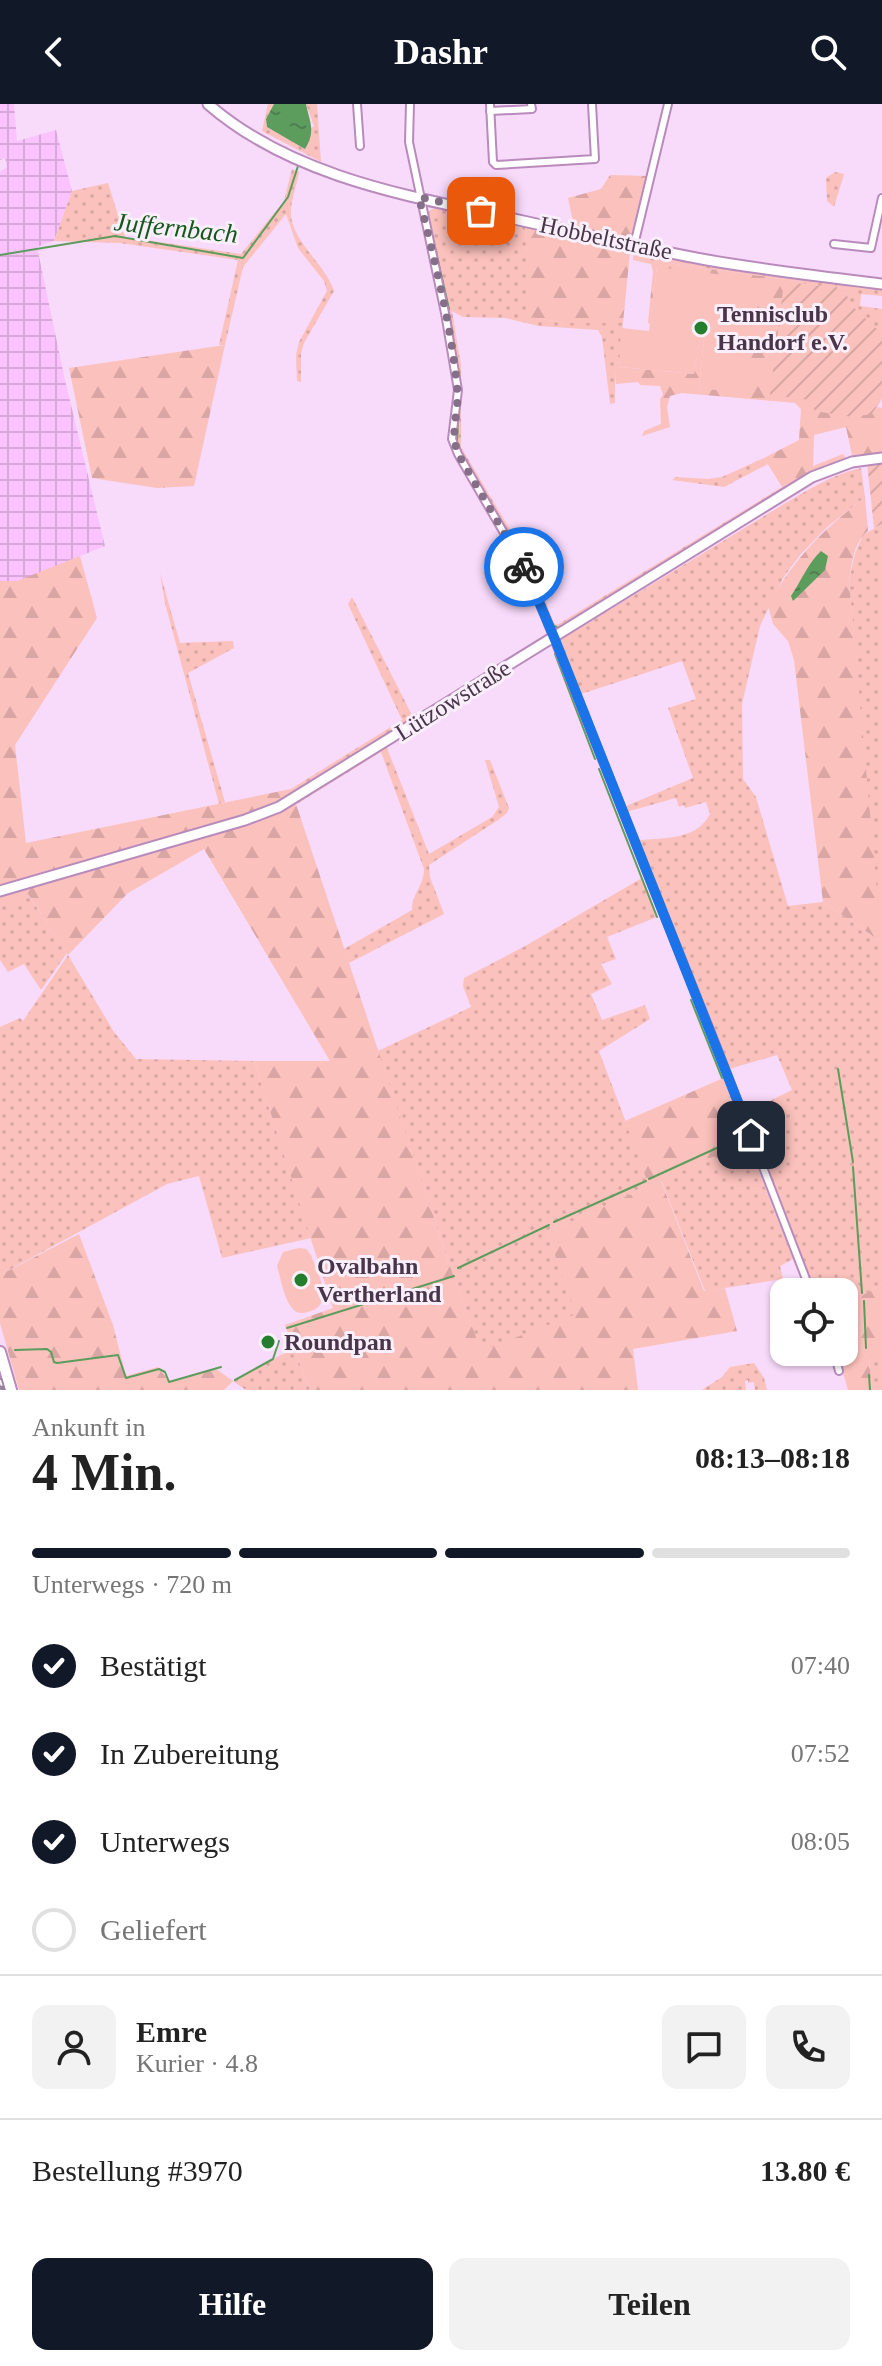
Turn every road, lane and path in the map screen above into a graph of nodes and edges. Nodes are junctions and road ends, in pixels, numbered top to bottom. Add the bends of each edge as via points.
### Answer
1 (208, 104) edge
2 (357, 104) edge
3 (410, 104) edge
4 (531, 104) edge
5 (592, 104) edge
6 (668, 104) edge
7 (490, 108) edge
8 (360, 146) dead end
9 (419, 197) junction
10 (882, 198) edge
11 (834, 244) dead end
12 (634, 245) junction
13 (882, 284) edge
14 (882, 458) edge
15 (554, 637) junction
16 (0, 891) edge
17 (806, 1278) edge
18 (0, 1352) edge
19 (838, 1366) edge
20 (839, 1371) dead end
21 (11, 1390) edge

1 - 9 street, Hobbeltstraße via 296,160
2 - 8 street
3 - 9 street via 409,142
4 - 7 street via 532,109
5 - 7 street via 595,159 496,165
6 - 12 street
9 - 12 street, Hobbeltstraße
9 - 15 street via 458,390 452,439 529,576
10 - 11 street via 871,248
12 - 13 street, Hobbeltstraße
14 - 15 street, Lützowstraße via 812,477
15 - 16 street, Lützowstraße via 279,807
15 - 17 street
18 - 21 main road
19 - 20 street

